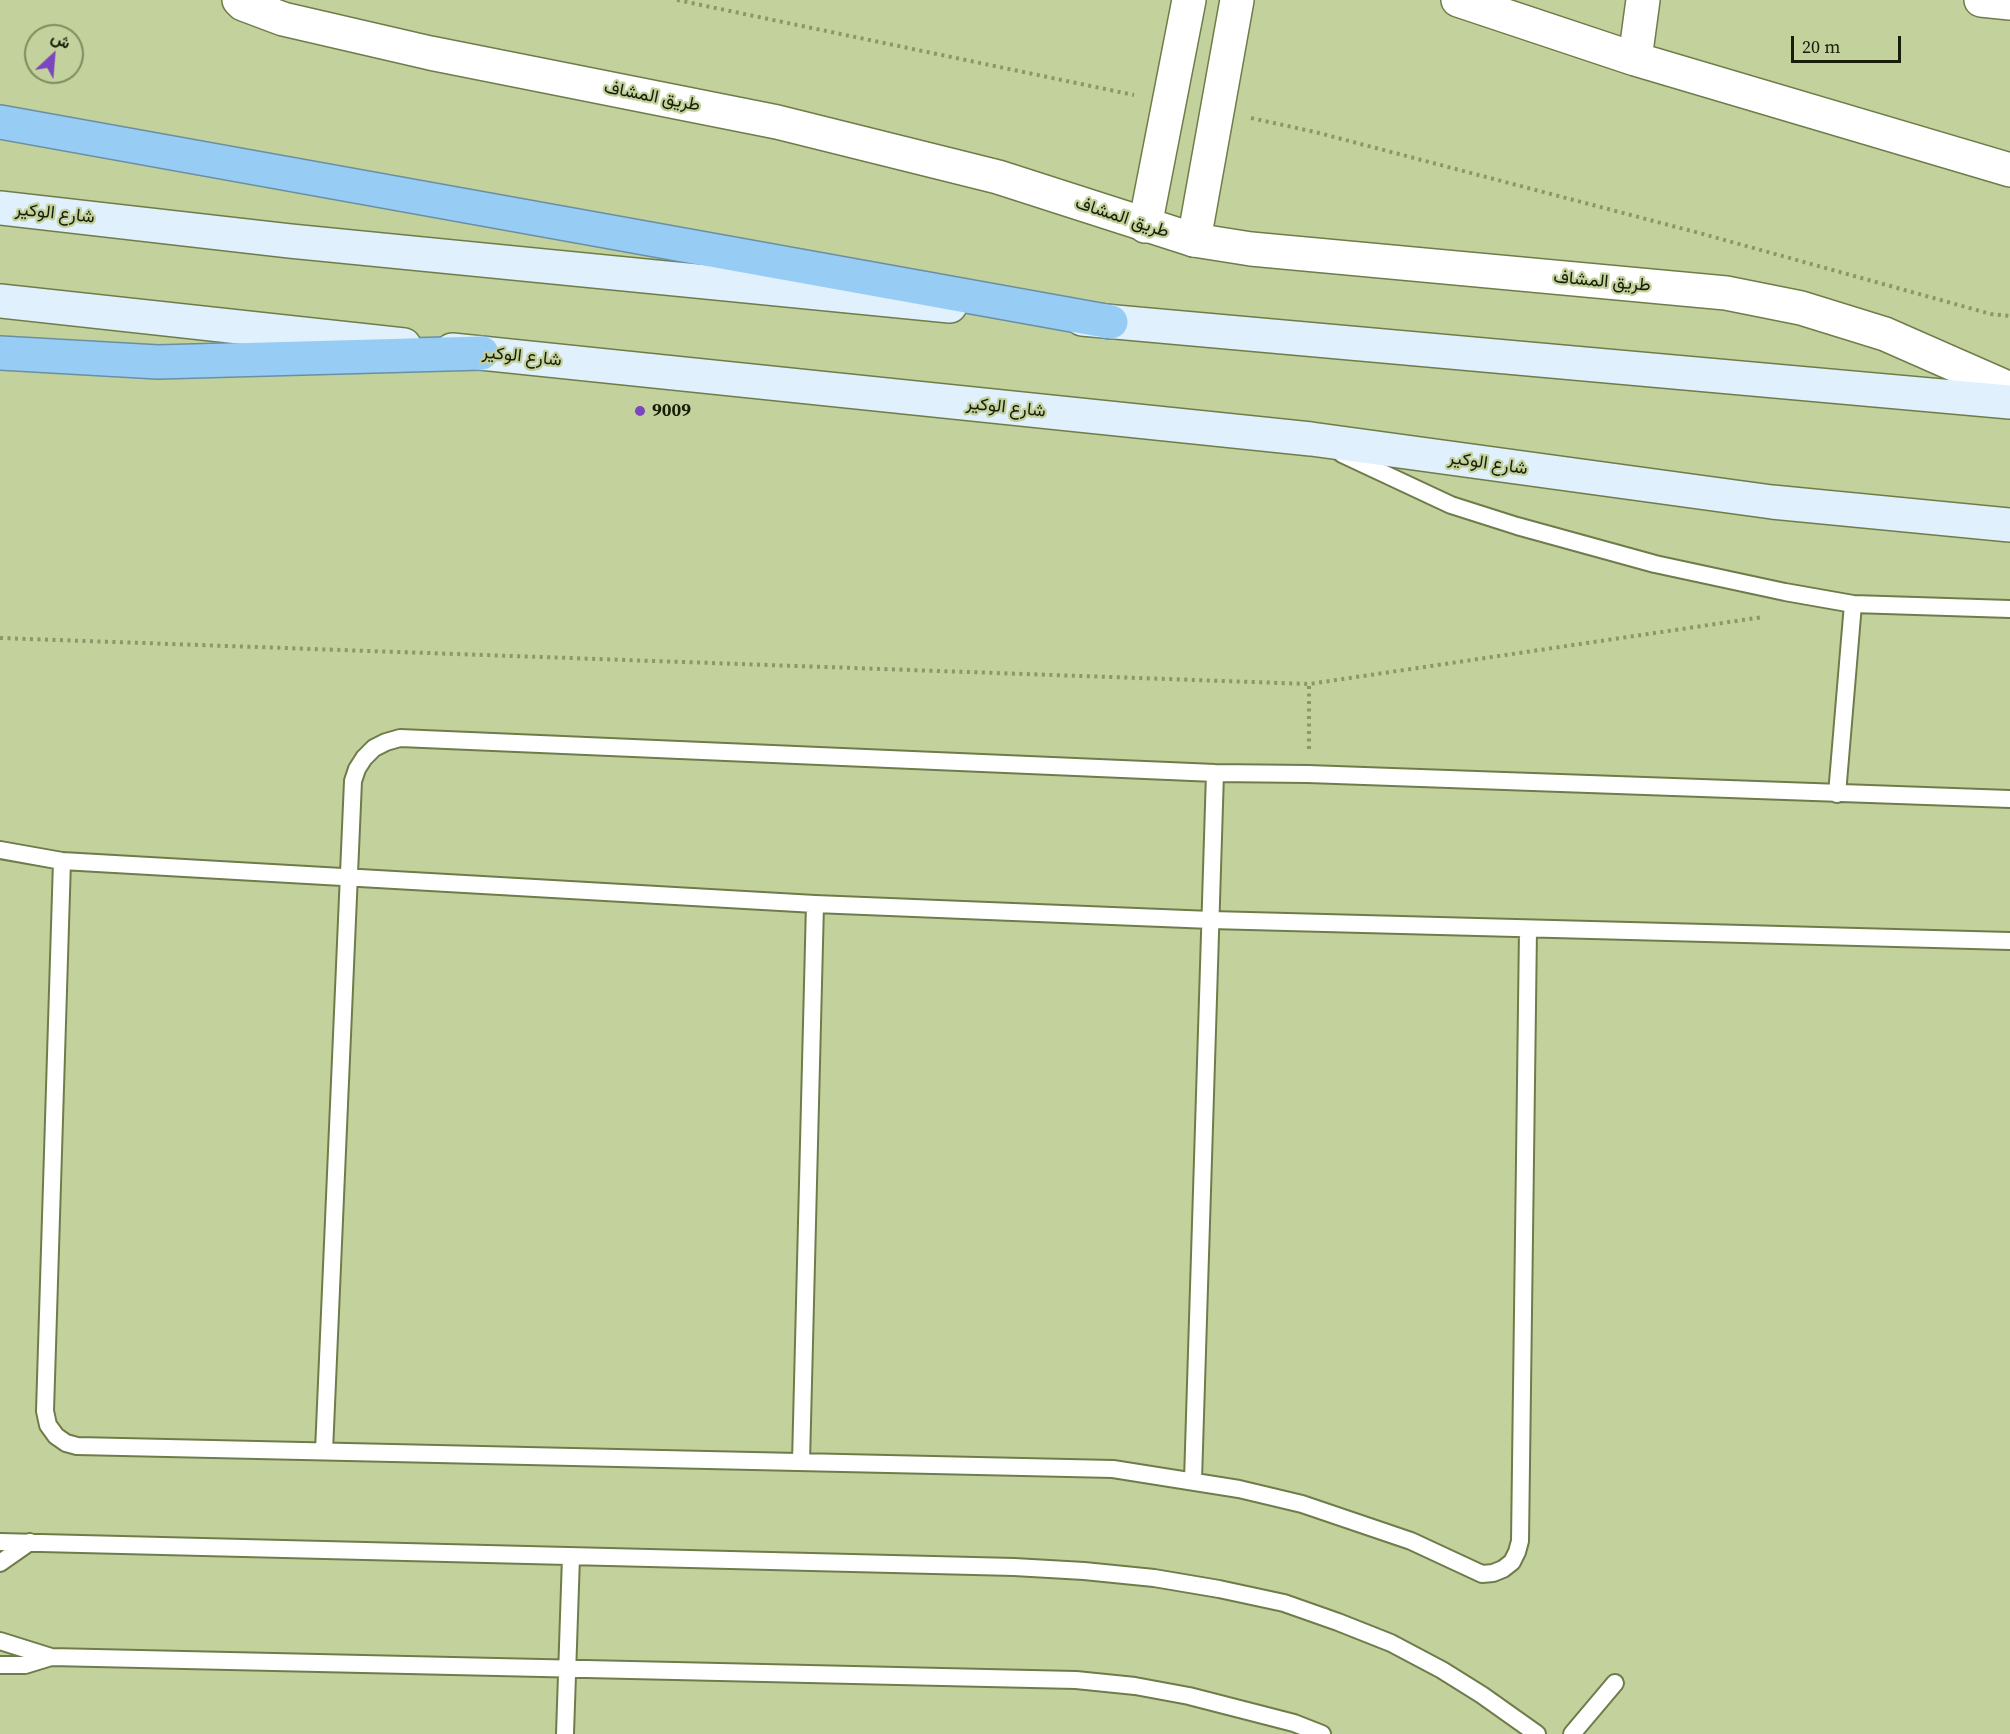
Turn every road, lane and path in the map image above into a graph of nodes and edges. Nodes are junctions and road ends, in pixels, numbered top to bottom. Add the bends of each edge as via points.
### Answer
1 (239, 0) edge
2 (677, 0) edge
3 (1189, 0) edge
4 (1237, 0) edge
5 (1458, 0) edge
6 (1643, 0) edge
7 (1981, 0) edge
8 (2010, 3) edge
9 (1635, 59) junction
10 (1169, 102) junction
11 (1217, 111) junction
12 (0, 122) edge
13 (2010, 170) edge
14 (0, 208) edge
15 (1145, 226) junction
16 (1194, 240) junction
17 (0, 301) edge
18 (2010, 316) edge
19 (1111, 322) junction
20 (0, 353) edge
21 (482, 353) junction
22 (2010, 389) edge
23 (2010, 402) edge
24 (1311, 439) junction
25 (2010, 525) edge
26 (1853, 604) junction
27 (2010, 609) edge
28 (1770, 616) dead end
29 (0, 638) edge
30 (1310, 684) junction
31 (1215, 773) junction
32 (1308, 774) junction
33 (1837, 794) junction
34 (2010, 800) edge
35 (0, 850) edge
36 (62, 861) junction
37 (348, 878) junction
38 (815, 904) junction
39 (1211, 920) junction
40 (1528, 929) junction
41 (2010, 941) edge
42 (324, 1451) junction
43 (801, 1462) junction
44 (1193, 1480) junction
45 (0, 1542) edge
46 (30, 1542) junction
47 (571, 1557) junction
48 (0, 1563) edge
49 (0, 1641) edge
50 (51, 1657) junction
51 (0, 1665) edge
52 (567, 1668) junction
53 (1615, 1683) dead end
54 (565, 1734) edge
55 (1322, 1734) edge
56 (1537, 1734) edge
57 (1572, 1734) edge

1 - 15 street, طريق المشاف via 284,19 430,53 777,122 976,172
2 - 10 path
3 - 10 street
4 - 11 street
5 - 9 street
6 - 9 street
7 - 8 street
9 - 13 street
10 - 15 street
11 - 16 street
11 - 18 path via 1316,132
12 - 19 highway
14 - 19 main road, شارع الوكير via 290,241
15 - 16 street, طريق المشاف
16 - 22 street, طريق المشاف via 1251,249 1725,293 1801,308 1885,334
17 - 21 main road, شارع الوكير
19 - 23 main road, شارع الوكير
20 - 21 highway via 158,362
21 - 24 main road, شارع الوكير
24 - 25 main road, شارع الوكير via 1772,502
24 - 26 lane via 1451,505 1517,526 1656,564
26 - 27 lane
26 - 33 lane
28 - 30 path
29 - 30 path
30 - 32 path
31 - 32 lane
31 - 37 lane via 400,738 374,748 357,769
31 - 39 lane
32 - 33 lane
33 - 34 lane
35 - 36 lane
36 - 37 lane
36 - 42 lane via 45,1411 48,1425 56,1436 77,1446
37 - 38 lane
37 - 42 lane
38 - 39 lane
38 - 43 lane
39 - 40 lane
39 - 44 lane
40 - 41 lane
40 - 44 lane via 1520,1541 1512,1562 1493,1573 1482,1574 1411,1541 1357,1522 1292,1502
42 - 43 lane
43 - 44 lane via 1113,1469
45 - 46 lane
46 - 47 lane
46 - 48 lane
47 - 52 lane
47 - 56 lane via 1084,1571 1219,1589 1284,1603 1391,1643 1442,1670
49 - 50 lane
50 - 51 lane via 25,1665
50 - 52 lane
52 - 54 lane
52 - 55 lane via 1076,1680 1189,1696
53 - 57 lane

